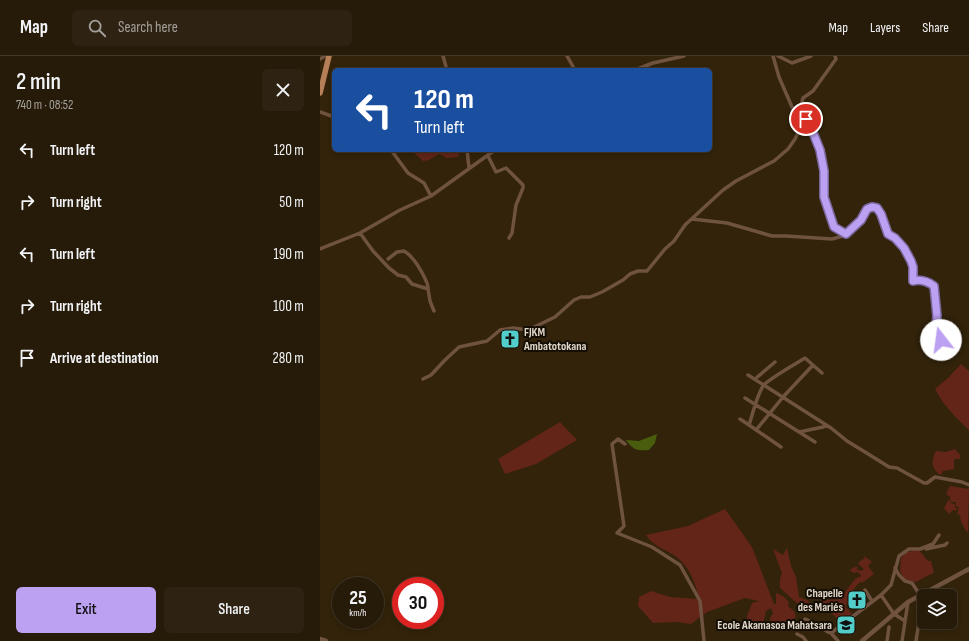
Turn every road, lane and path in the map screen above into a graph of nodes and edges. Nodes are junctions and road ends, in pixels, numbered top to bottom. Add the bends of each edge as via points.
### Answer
1 (325, 56) edge
2 (329, 56) edge
3 (444, 56) edge
4 (568, 56) edge
5 (684, 56) edge
6 (773, 56) edge
7 (778, 56) edge
8 (811, 56) edge
9 (835, 56) edge
10 (320, 59) edge
11 (447, 68) edge
12 (574, 68) edge
13 (640, 68) edge
14 (320, 93) edge
15 (320, 112) edge
16 (799, 113) junction
17 (332, 116) edge
18 (806, 119) junction
19 (392, 152) edge
20 (467, 152) edge
21 (491, 152) edge
22 (488, 156) junction
23 (470, 168) junction
24 (431, 196) junction
25 (692, 219) junction
26 (360, 233) junction
27 (846, 234) junction
28 (509, 238) dead end
29 (320, 249) edge
30 (388, 259) dead end
31 (428, 289) junction
32 (434, 311) dead end
33 (934, 347) dead end
34 (775, 362) dead end
35 (813, 365) junction
36 (822, 373) dead end
37 (748, 375) dead end
38 (423, 379) dead end
39 (755, 379) junction
40 (763, 385) junction
41 (783, 397) junction
42 (745, 398) dead end
43 (755, 404) junction
44 (770, 413) junction
45 (740, 419) dead end
46 (749, 425) junction
47 (826, 425) junction
48 (756, 430) junction
49 (799, 432) junction
50 (815, 442) dead end
51 (625, 444) dead end
52 (781, 447) dead end
53 (969, 485) edge
54 (939, 535) dead end
55 (947, 543) dead end
56 (920, 549) junction
57 (896, 568) junction
58 (969, 569) edge
59 (931, 589) edge
60 (865, 590) dead end
61 (917, 590) edge
62 (881, 595) junction
63 (917, 597) edge
64 (872, 601) junction
65 (908, 602) junction
66 (894, 614) junction
67 (805, 619) dead end
68 (905, 621) junction
69 (889, 627) dead end
70 (918, 629) edge
71 (831, 633) junction
72 (797, 634) dead end
73 (320, 639) edge
74 (326, 641) edge
75 (704, 641) edge
76 (806, 641) edge
77 (838, 641) edge
78 (862, 641) edge
79 (887, 641) edge
80 (902, 641) edge
81 (916, 641) edge

1 - 10 street
2 - 14 main road
3 - 11 street
4 - 12 street
5 - 13 street
6 - 16 street via 787,98
7 - 8 street via 792,63
9 - 16 street via 836,59 813,90 803,98
15 - 17 street
16 - 18 street
18 - 25 street via 788,149 774,161 723,190
18 - 27 street via 820,150 824,171 824,197 831,220 834,227
19 - 24 street via 408,173 424,183
20 - 23 street
21 - 22 street
22 - 23 street
22 - 28 street via 496,172 506,168 521,182 523,188 516,205
23 - 24 street
24 - 26 street
25 - 27 street via 727,223 772,236 832,239
25 - 38 street via 647,271 630,274 602,292 574,300 555,317 528,330 500,330 487,341 459,347 431,375
26 - 29 street
26 - 31 street via 389,268 406,277 412,284
27 - 33 street via 861,220 867,209 877,208 888,234 904,248 911,261 913,281 920,279 934,286 936,327 941,340
30 - 31 street via 397,252 404,252 419,267
31 - 32 street
34 - 39 street
35 - 36 street
35 - 40 street via 805,358
35 - 41 street
37 - 39 street
39 - 40 street
40 - 41 street
40 - 43 street
41 - 44 street
41 - 47 street
42 - 43 street
43 - 44 street
43 - 46 street
44 - 48 street
44 - 49 street
45 - 46 street
46 - 48 street
47 - 49 street
47 - 53 street via 886,465 924,483 935,477
48 - 52 street
49 - 50 street
51 - 75 street via 618,439 612,444 624,526 617,533 652,546 680,565 700,601
54 - 56 street via 933,544
55 - 56 street
56 - 57 street via 909,549 899,556
57 - 61 street via 899,575 912,583
57 - 62 street via 891,585
58 - 59 street
60 - 64 street
62 - 64 street
62 - 66 street
63 - 65 street
64 - 71 street
65 - 66 street
65 - 68 street
66 - 68 street
66 - 78 street
67 - 71 street
68 - 80 street
69 - 79 street
70 - 81 street
71 - 77 street
72 - 76 street
73 - 74 street

